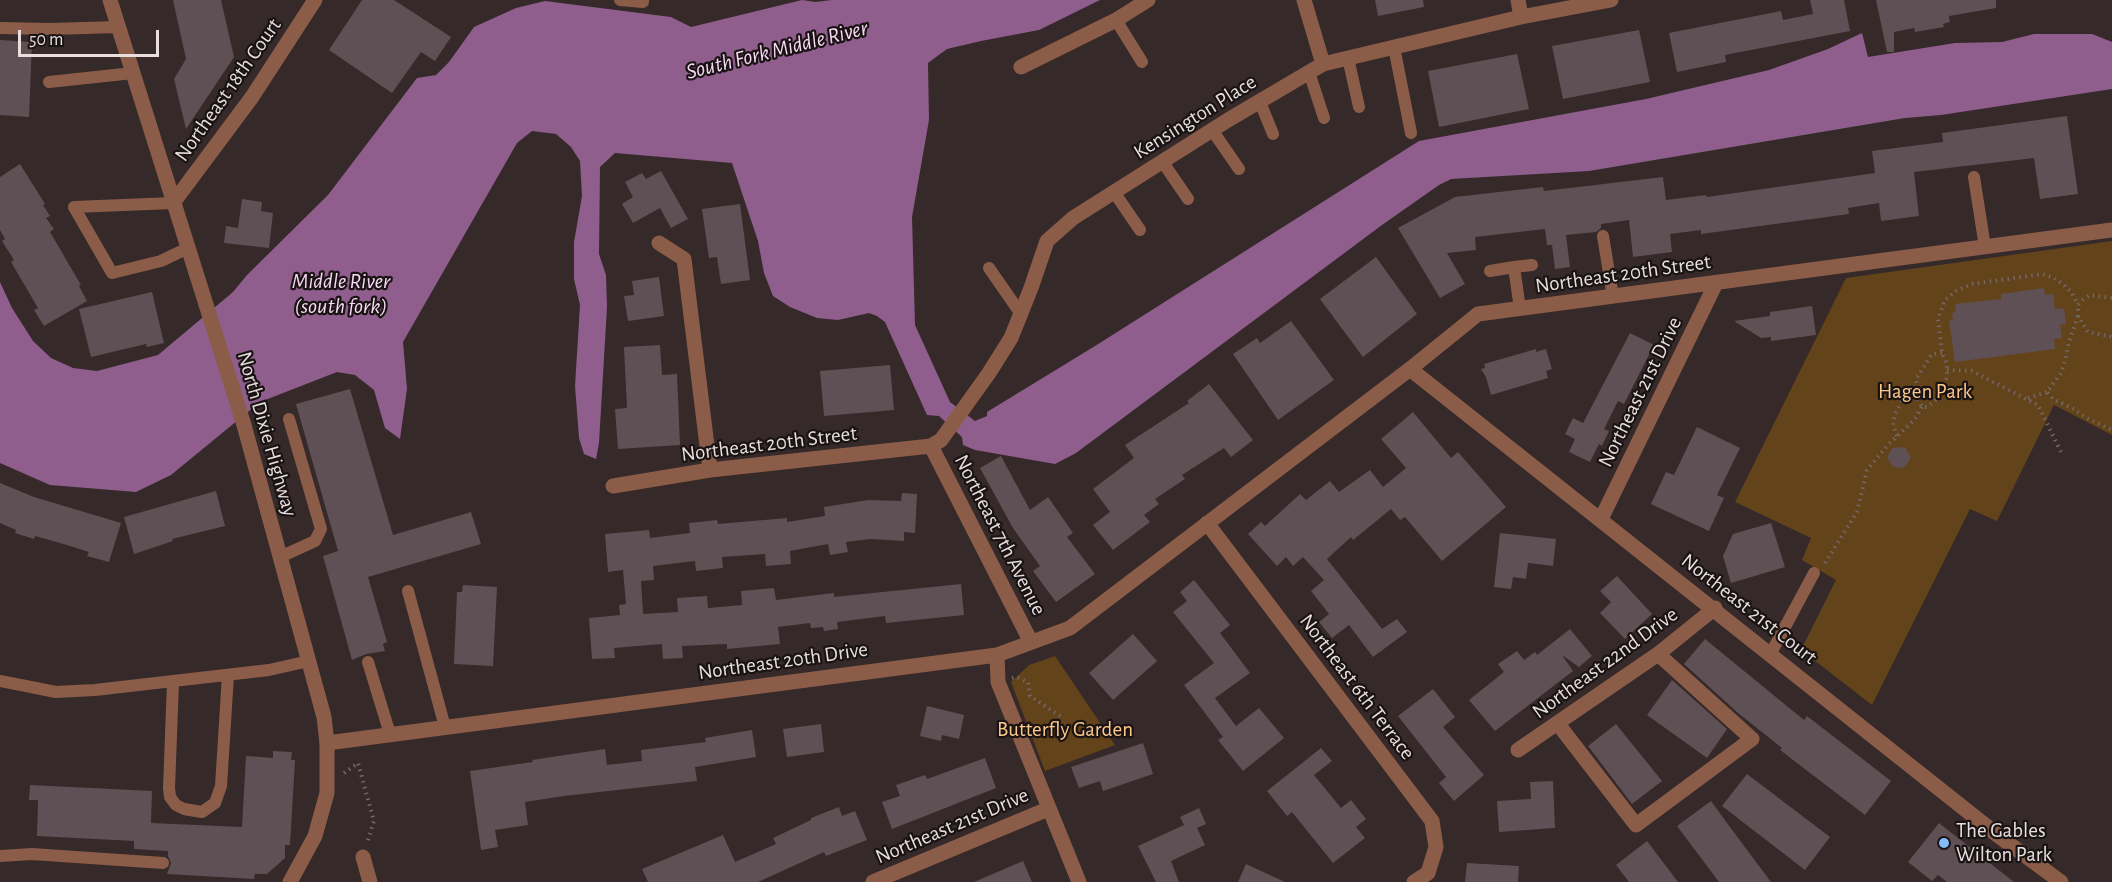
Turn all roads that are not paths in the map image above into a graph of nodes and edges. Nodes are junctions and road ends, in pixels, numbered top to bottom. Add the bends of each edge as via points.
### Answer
1 (110, 0) edge
2 (315, 0) edge
3 (620, 0) edge
4 (643, 0) edge
5 (1148, 0) edge
6 (1304, 0) edge
7 (1518, 0) edge
8 (1611, 0) edge
9 (1521, 17) junction
10 (1116, 20) junction
11 (118, 27) junction
12 (0, 28) edge
13 (1394, 48) junction
14 (1348, 58) junction
15 (1143, 62) dead end
16 (1021, 67) dead end
17 (1316, 68) junction
18 (133, 73) junction
19 (49, 82) dead end
20 (1260, 102) junction
21 (1359, 107) dead end
22 (1324, 118) dead end
23 (1212, 130) junction
24 (1411, 133) dead end
25 (1273, 134) dead end
26 (1162, 161) junction
27 (1239, 169) dead end
28 (1974, 177) dead end
29 (1114, 192) junction
30 (1188, 199) dead end
31 (173, 203) junction
32 (1140, 230) dead end
33 (2112, 230) edge
34 (1603, 236) dead end
35 (659, 243) dead end
36 (1985, 247) junction
37 (188, 248) junction
38 (1532, 265) dead end
39 (1514, 267) junction
40 (989, 268) dead end
41 (1490, 271) dead end
42 (1716, 283) junction
43 (1613, 297) junction
44 (1520, 309) junction
45 (1021, 314) junction
46 (1410, 369) junction
47 (289, 419) dead end
48 (931, 446) junction
49 (710, 470) junction
50 (613, 486) dead end
51 (1601, 519) junction
52 (1207, 523) junction
53 (279, 558) junction
54 (1814, 573) road end
55 (408, 591) dead end
56 (1715, 608) junction
57 (1031, 642) junction
58 (1771, 653) junction
59 (1658, 654) junction
60 (997, 655) junction
61 (309, 662) junction
62 (368, 662) dead end
63 (228, 675) junction
64 (0, 681) edge
65 (173, 682) junction
66 (1558, 724) junction
67 (446, 727) junction
68 (390, 734) junction
69 (327, 742) junction
70 (1518, 750) dead end
71 (1048, 809) junction
72 (0, 856) edge
73 (363, 857) road end
74 (163, 863) dead end
75 (290, 882) edge
76 (370, 882) edge
77 (873, 882) edge
78 (1079, 882) edge
79 (1414, 882) edge
80 (2061, 882) edge

1 - 11 street, North Dixie Highway
2 - 31 street, Northeast 18th Court via 252,97
3 - 4 lane
5 - 10 street
6 - 17 street
7 - 9 street
8 - 9 street, Kensington Place
9 - 13 street, Kensington Place
10 - 15 lane
10 - 16 street
11 - 12 lane
11 - 18 street, North Dixie Highway
13 - 14 street, Kensington Place
13 - 24 lane
14 - 17 street, Kensington Place
14 - 21 lane
17 - 20 street, Kensington Place
17 - 22 lane
18 - 19 lane
18 - 31 street, North Dixie Highway
20 - 23 street, Kensington Place
20 - 25 lane
23 - 26 street, Kensington Place
23 - 27 lane
26 - 29 street, Kensington Place
26 - 30 lane
28 - 36 lane
29 - 32 lane
29 - 45 street, Kensington Place via 1073,218 1047,241
31 - 37 street, North Dixie Highway
31 - 37 lane via 74,207 112,273 161,261
33 - 36 street, Northeast 20th Street
34 - 43 lane
35 - 49 street via 684,259
36 - 42 street, Northeast 20th Street
37 - 53 street, North Dixie Highway via 244,425
38 - 39 lane
39 - 41 lane
39 - 44 lane
40 - 45 lane
42 - 43 street, Northeast 20th Street
42 - 51 street, Northeast 21st Drive
43 - 44 street, Northeast 20th Street
44 - 46 street, Northeast 20th Street via 1478,315
45 - 48 street, Kensington Place via 989,373 941,440
46 - 51 street, Northeast 21st Court
46 - 52 street, Northeast 20th Street
47 - 53 lane via 321,529 315,541
48 - 49 street, Northeast 20th Street
48 - 57 street, Northeast 7th Avenue
49 - 50 street, Northeast 20th Street
51 - 56 street, Northeast 21st Court
52 - 57 street, Northeast 20th Drive via 1070,628
52 - 79 street, Northeast 6th Terrace via 1432,821 1436,847 1428,873
53 - 61 street, North Dixie Highway
54 - 58 lane
55 - 67 lane
56 - 58 street, Northeast 21st Court
56 - 59 street, Northeast 22nd Drive
57 - 60 street, Northeast 20th Drive
58 - 80 street, Northeast 21st Court
59 - 66 street, Northeast 22nd Drive
59 - 66 street via 1752,739 1636,825
60 - 67 street, Northeast 20th Drive
60 - 71 street via 998,682
61 - 63 lane
61 - 69 street, North Dixie Highway
62 - 68 lane
63 - 65 lane
63 - 65 lane via 221,786 215,802 202,812 184,809 170,797
64 - 65 lane via 56,692
66 - 70 street, Northeast 22nd Drive
67 - 68 street, Northeast 20th Drive
68 - 69 street, Northeast 20th Drive
69 - 75 street, North Dixie Highway via 327,793 315,836
71 - 77 street, Northeast 21st Drive
71 - 78 street
72 - 74 lane
73 - 76 street

